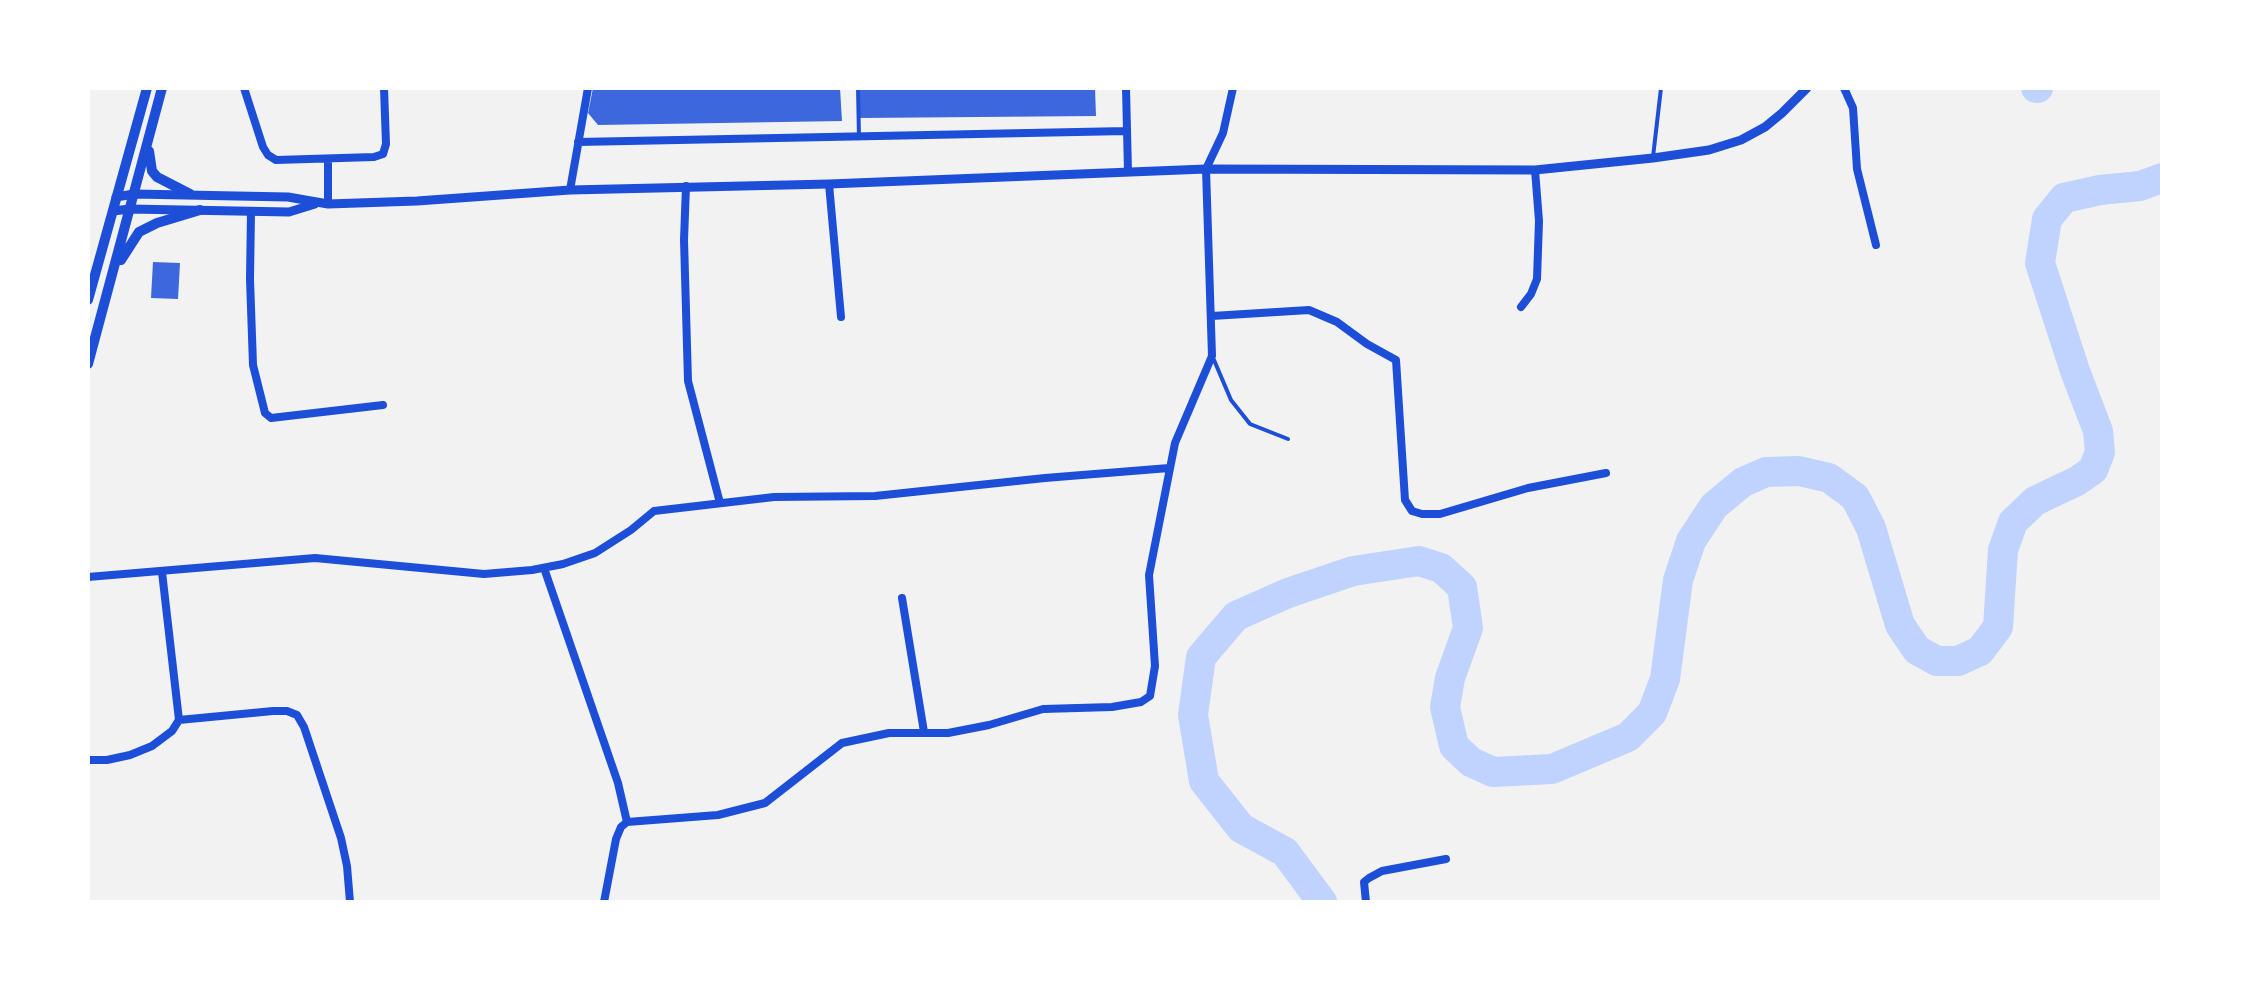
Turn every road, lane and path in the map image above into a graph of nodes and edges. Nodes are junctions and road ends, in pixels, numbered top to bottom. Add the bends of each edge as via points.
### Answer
1 (147, 88) edge
2 (162, 88) edge
3 (244, 88) edge
4 (384, 88) edge
5 (588, 88) edge
6 (858, 88) edge
7 (1126, 88) edge
8 (1233, 88) edge
9 (1662, 88) edge
10 (1807, 88) edge
11 (1844, 88) edge
12 (1127, 131) junction
13 (859, 137) junction
14 (149, 140) junction
15 (578, 142) junction
16 (1653, 158) junction
17 (328, 159) junction
18 (1206, 169) junction
19 (1535, 170) junction
20 (1128, 172) junction
21 (828, 184) junction
22 (686, 186) junction
23 (570, 190) junction
24 (134, 194) junction
25 (190, 194) junction
26 (116, 197) junction
27 (323, 204) junction
28 (130, 209) junction
29 (200, 210) junction
30 (112, 211) junction
31 (251, 212) junction
32 (1876, 245) dead end
33 (110, 280) junction
34 (88, 300) edge
35 (1522, 306) dead end
36 (1212, 316) junction
37 (841, 317) dead end
38 (1212, 356) junction
39 (88, 364) edge
40 (382, 405) dead end
41 (1288, 439) dead end
42 (1169, 468) junction
43 (1606, 473) dead end
44 (720, 503) junction
45 (544, 568) junction
46 (162, 572) junction
47 (88, 576) edge
48 (902, 598) dead end
49 (179, 720) junction
50 (924, 732) junction
51 (88, 760) edge
52 (627, 822) junction
53 (1446, 860) dead end
54 (350, 902) edge
55 (604, 902) edge
56 (1366, 902) edge

1 - 26 main road
2 - 14 main road
3 - 17 street via 268,155
4 - 17 street via 384,154
5 - 15 street
6 - 13 lane
7 - 12 street
8 - 18 street
9 - 16 lane
10 - 16 street via 1740,140
11 - 32 street
12 - 13 street
12 - 20 street
13 - 15 street
14 - 24 main road
14 - 25 main road via 152,170
15 - 23 street
16 - 19 street
17 - 27 street
18 - 19 street
18 - 20 street
18 - 36 street
19 - 35 street via 1536,280
20 - 21 street
21 - 22 street
21 - 37 street
22 - 23 street
22 - 44 street via 688,380
23 - 27 street
24 - 25 street
24 - 26 street
24 - 28 main road
25 - 27 street via 288,196
26 - 30 main road
27 - 31 street
28 - 29 street
28 - 30 street
28 - 33 main road
29 - 31 street
29 - 33 main road via 140,232
30 - 34 main road
31 - 40 street via 253,365 268,417
33 - 39 main road
36 - 38 street
36 - 43 street via 1309,310 1396,360 1405,500 1412,511 1440,514
38 - 41 lane via 1250,424
38 - 42 street
42 - 44 street via 875,496
42 - 50 street via 1149,574 1150,696
44 - 45 street via 654,511 596,553
45 - 46 street via 484,574 315,558
45 - 52 street
46 - 47 street
46 - 49 street
48 - 50 street
49 - 51 street via 152,746
49 - 54 street via 273,711 297,715 341,838
50 - 52 street via 842,743 766,803 748,809
52 - 55 street via 616,840
53 - 56 street via 1368,878

